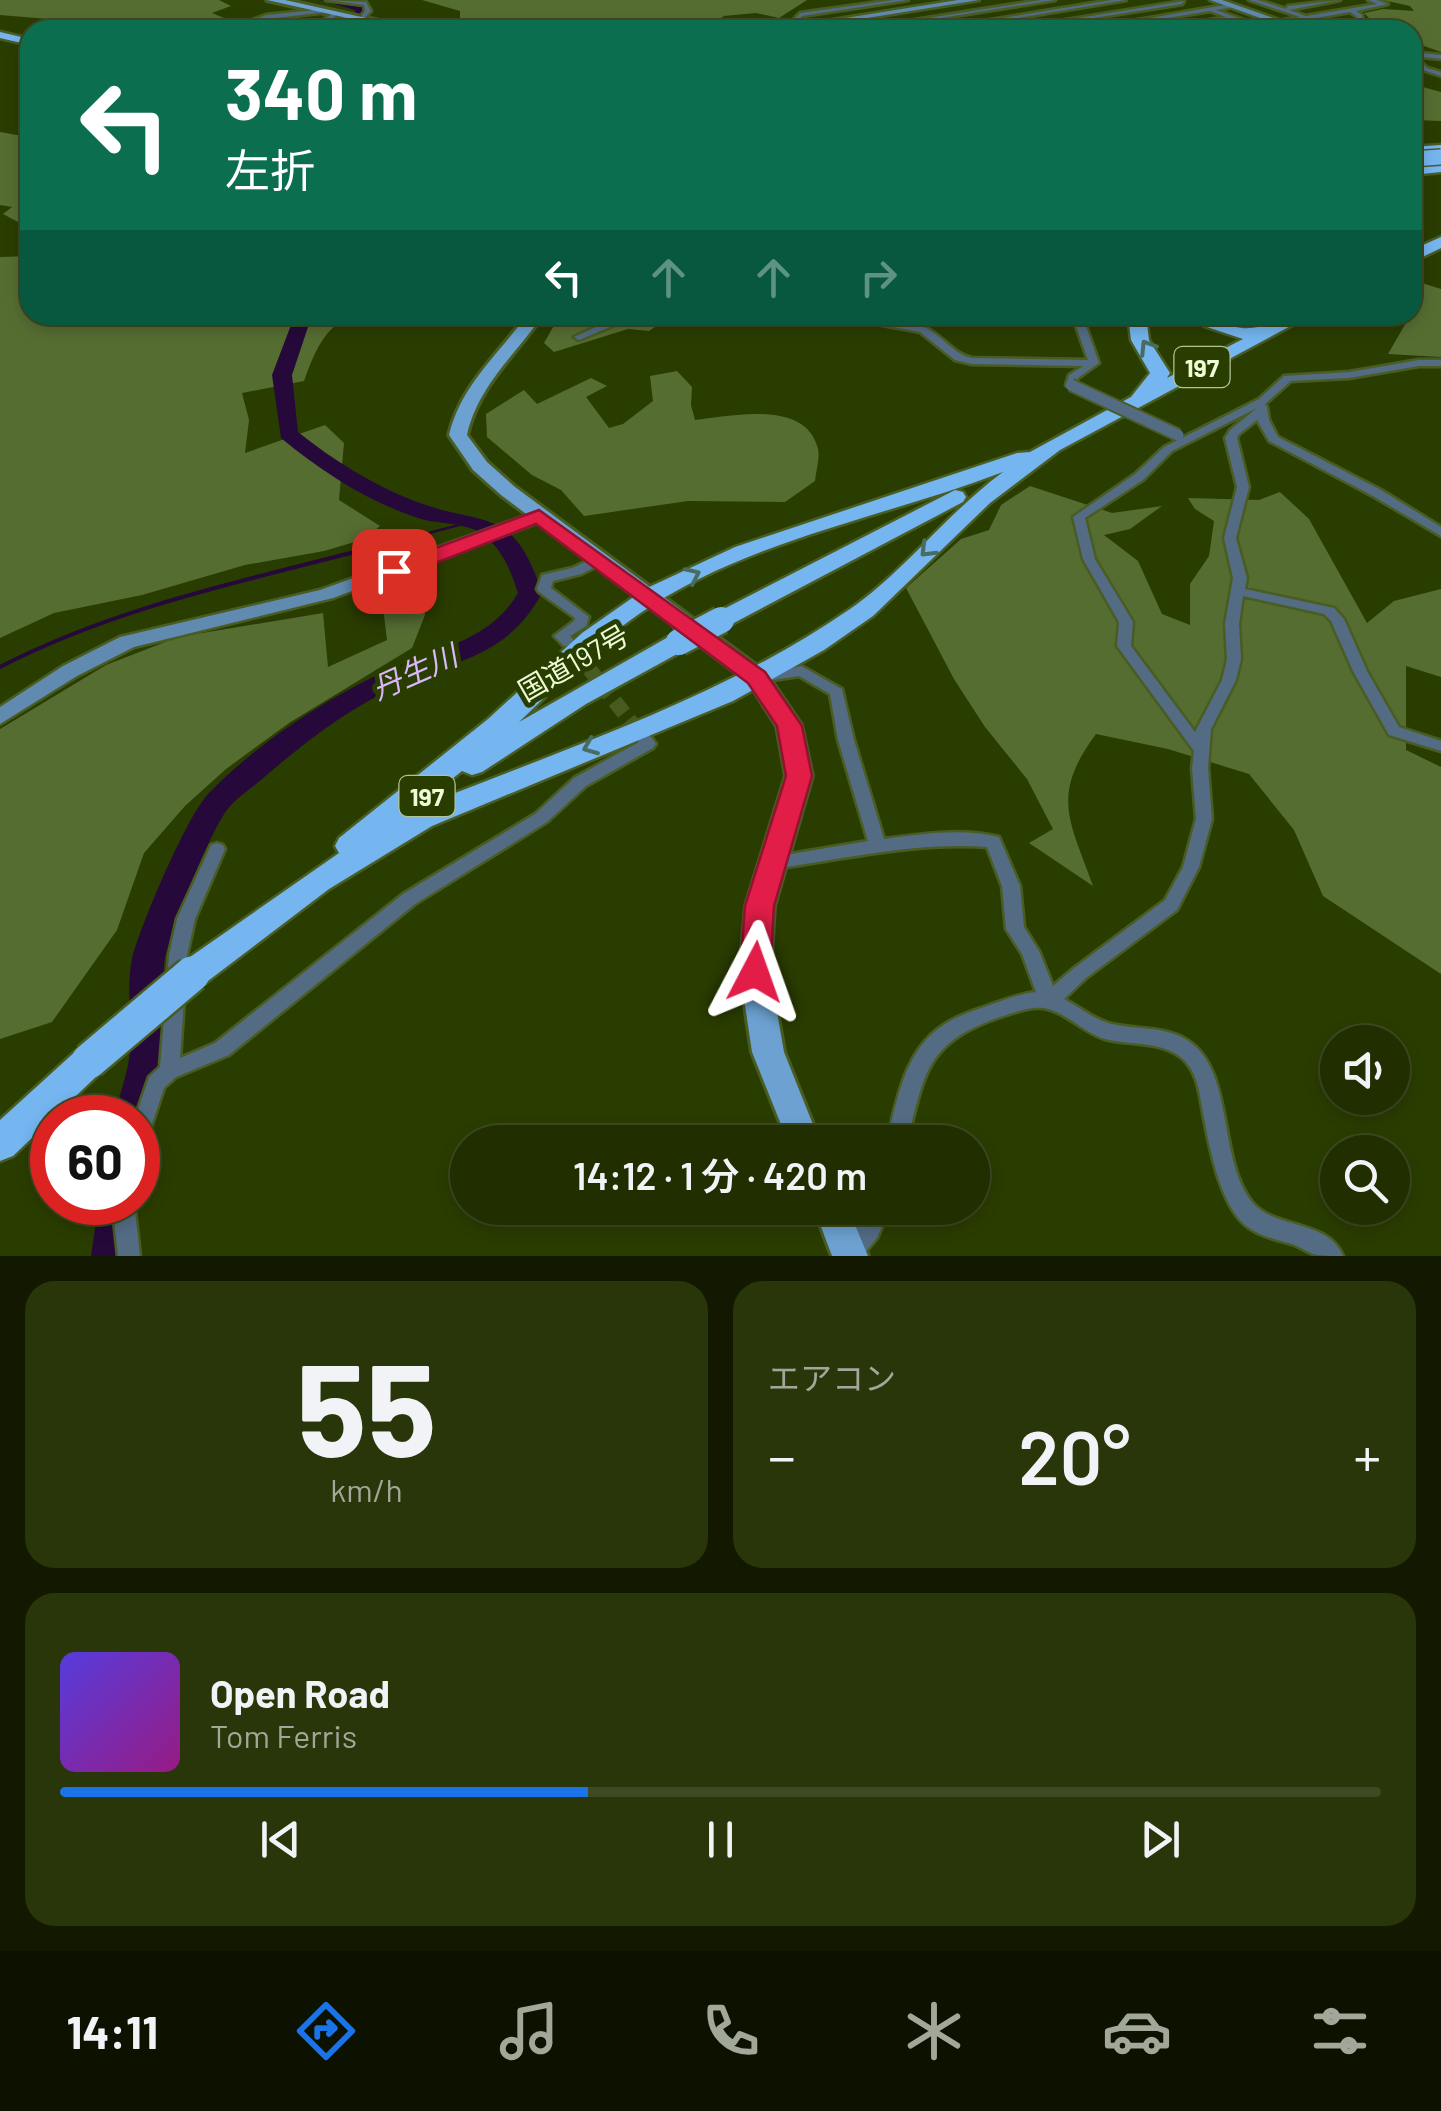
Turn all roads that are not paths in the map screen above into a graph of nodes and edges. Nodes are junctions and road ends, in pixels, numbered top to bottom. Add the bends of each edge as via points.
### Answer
1 (272, 0) edge
2 (836, 0) edge
3 (904, 0) edge
4 (975, 0) edge
5 (1052, 0) edge
6 (1122, 0) edge
7 (1214, 0) edge
8 (1264, 0) edge
9 (1337, 0) edge
10 (1371, 0) edge
11 (1180, 1) edge
12 (1254, 1) edge
13 (875, 4) junction
14 (948, 4) junction
15 (1232, 6) junction
16 (1282, 9) junction
17 (1207, 10) junction
18 (1351, 10) junction
19 (892, 12) junction
20 (970, 12) junction
21 (344, 13) edge
22 (841, 15) junction
23 (1308, 17) junction
24 (1232, 18) junction
25 (260, 20) edge
26 (373, 20) edge
27 (823, 20) edge
28 (848, 20) edge
29 (917, 20) edge
30 (995, 20) edge
31 (1066, 20) edge
32 (1145, 20) edge
33 (1220, 20) edge
34 (1242, 20) edge
35 (1259, 20) edge
36 (1296, 20) edge
37 (1318, 20) edge
38 (1360, 20) edge
39 (529, 325) edge
40 (607, 325) edge
41 (897, 325) edge
42 (1080, 325) edge
43 (1137, 325) edge
44 (1207, 325) edge
45 (1223, 325) edge
46 (1267, 325) edge
47 (1283, 325) edge
48 (580, 337) dead end
49 (1246, 344) junction
50 (1094, 364) junction
51 (1441, 364) edge
52 (1262, 407) junction
53 (1103, 420) junction
54 (1183, 438) junction
55 (1056, 444) junction
56 (539, 516) junction
57 (1441, 532) edge
58 (600, 559) junction
59 (1237, 591) junction
60 (650, 596) junction
61 (569, 642) dead end
62 (757, 677) junction
63 (0, 716) edge
64 (642, 736) dead end
65 (1441, 746) edge
66 (1200, 749) junction
67 (878, 844) junction
68 (217, 849) dead end
69 (773, 863) junction
70 (317, 874) junction
71 (192, 974) junction
72 (1049, 1001) junction
73 (169, 1071) junction
74 (152, 1095) edge
75 (797, 1125) edge
76 (901, 1125) edge
77 (0, 1144) edge
78 (126, 1225) edge
79 (837, 1225) edge
80 (872, 1225) edge
81 (850, 1255) edge
82 (129, 1256) edge
83 (1332, 1256) edge

1 - 21 main road
2 - 22 street via 826,3
3 - 13 street
4 - 14 street
5 - 20 street
6 - 30 street
7 - 15 street
8 - 12 street
9 - 16 street
10 - 18 street via 1384,4
11 - 17 street
11 - 31 street
12 - 16 street
13 - 19 street
13 - 22 street
14 - 19 street
14 - 20 street
15 - 17 street
15 - 35 street
16 - 23 street
17 - 24 street
17 - 32 street
18 - 23 street
18 - 38 street
19 - 22 street
20 - 29 street
21 - 25 street
21 - 26 main road
22 - 27 street
22 - 28 street
23 - 36 street
23 - 37 street
24 - 33 street
24 - 34 street
39 - 56 main road via 481,378 461,409 458,435 480,466
40 - 48 street
41 - 50 street via 923,330 972,362
42 - 50 street
53 -> 43 highway via 1159,378
44 - 49 highway via 1213,334
45 - 46 highway via 1246,334
47 - 49 highway, 国道197号 / 197
49 - 53 highway, 国道197号 / 197
50 - 54 street, bridge via 1073,377 1072,385
51 - 52 street via 1288,378
52 - 54 street
52 - 57 street via 1274,440
52 - 59 street via 1232,438 1243,487 1230,538
53 - 55 highway, 国道197号 / 197
54 - 66 street via 1079,517 1089,560 1126,622 1124,646
60 -> 55 highway via 781,538
55 -> 62 highway via 982,498 864,611
55 - 70 highway, 国道197号 / 197, bridge via 524,730
56 - 58 main road
56 - 63 street via 326,594 126,642
58 - 60 main road
58 - 61 street via 547,578 544,590 582,617 561,636
59 - 65 street via 1329,611 1394,731
59 - 66 street via 1234,660
60 - 62 main road
60 - 70 highway via 569,655 499,724
62 - 67 street via 801,671 836,692
62 - 69 main road via 789,726 799,776
62 -> 71 highway via 422,818 318,881
64 - 73 street via 648,744 580,782 541,818 409,900 222,1049
66 - 72 street via 1204,819 1192,867 1171,905
67 - 69 street
67 - 72 street via 993,842 1011,886 1015,930
68 - 73 street via 178,955
69 - 75 main road via 760,906 755,972 768,1052
70 - 71 highway, 国道197号 / 197
71 - 77 highway, 国道197号 / 197, bridge
72 - 76 street via 974,1017 938,1036 914,1077
72 - 83 street via 1092,1028 1180,1043 1196,1057 1242,1209 1315,1239
73 - 74 street
78 - 82 street
79 - 81 main road
80 - 81 street

